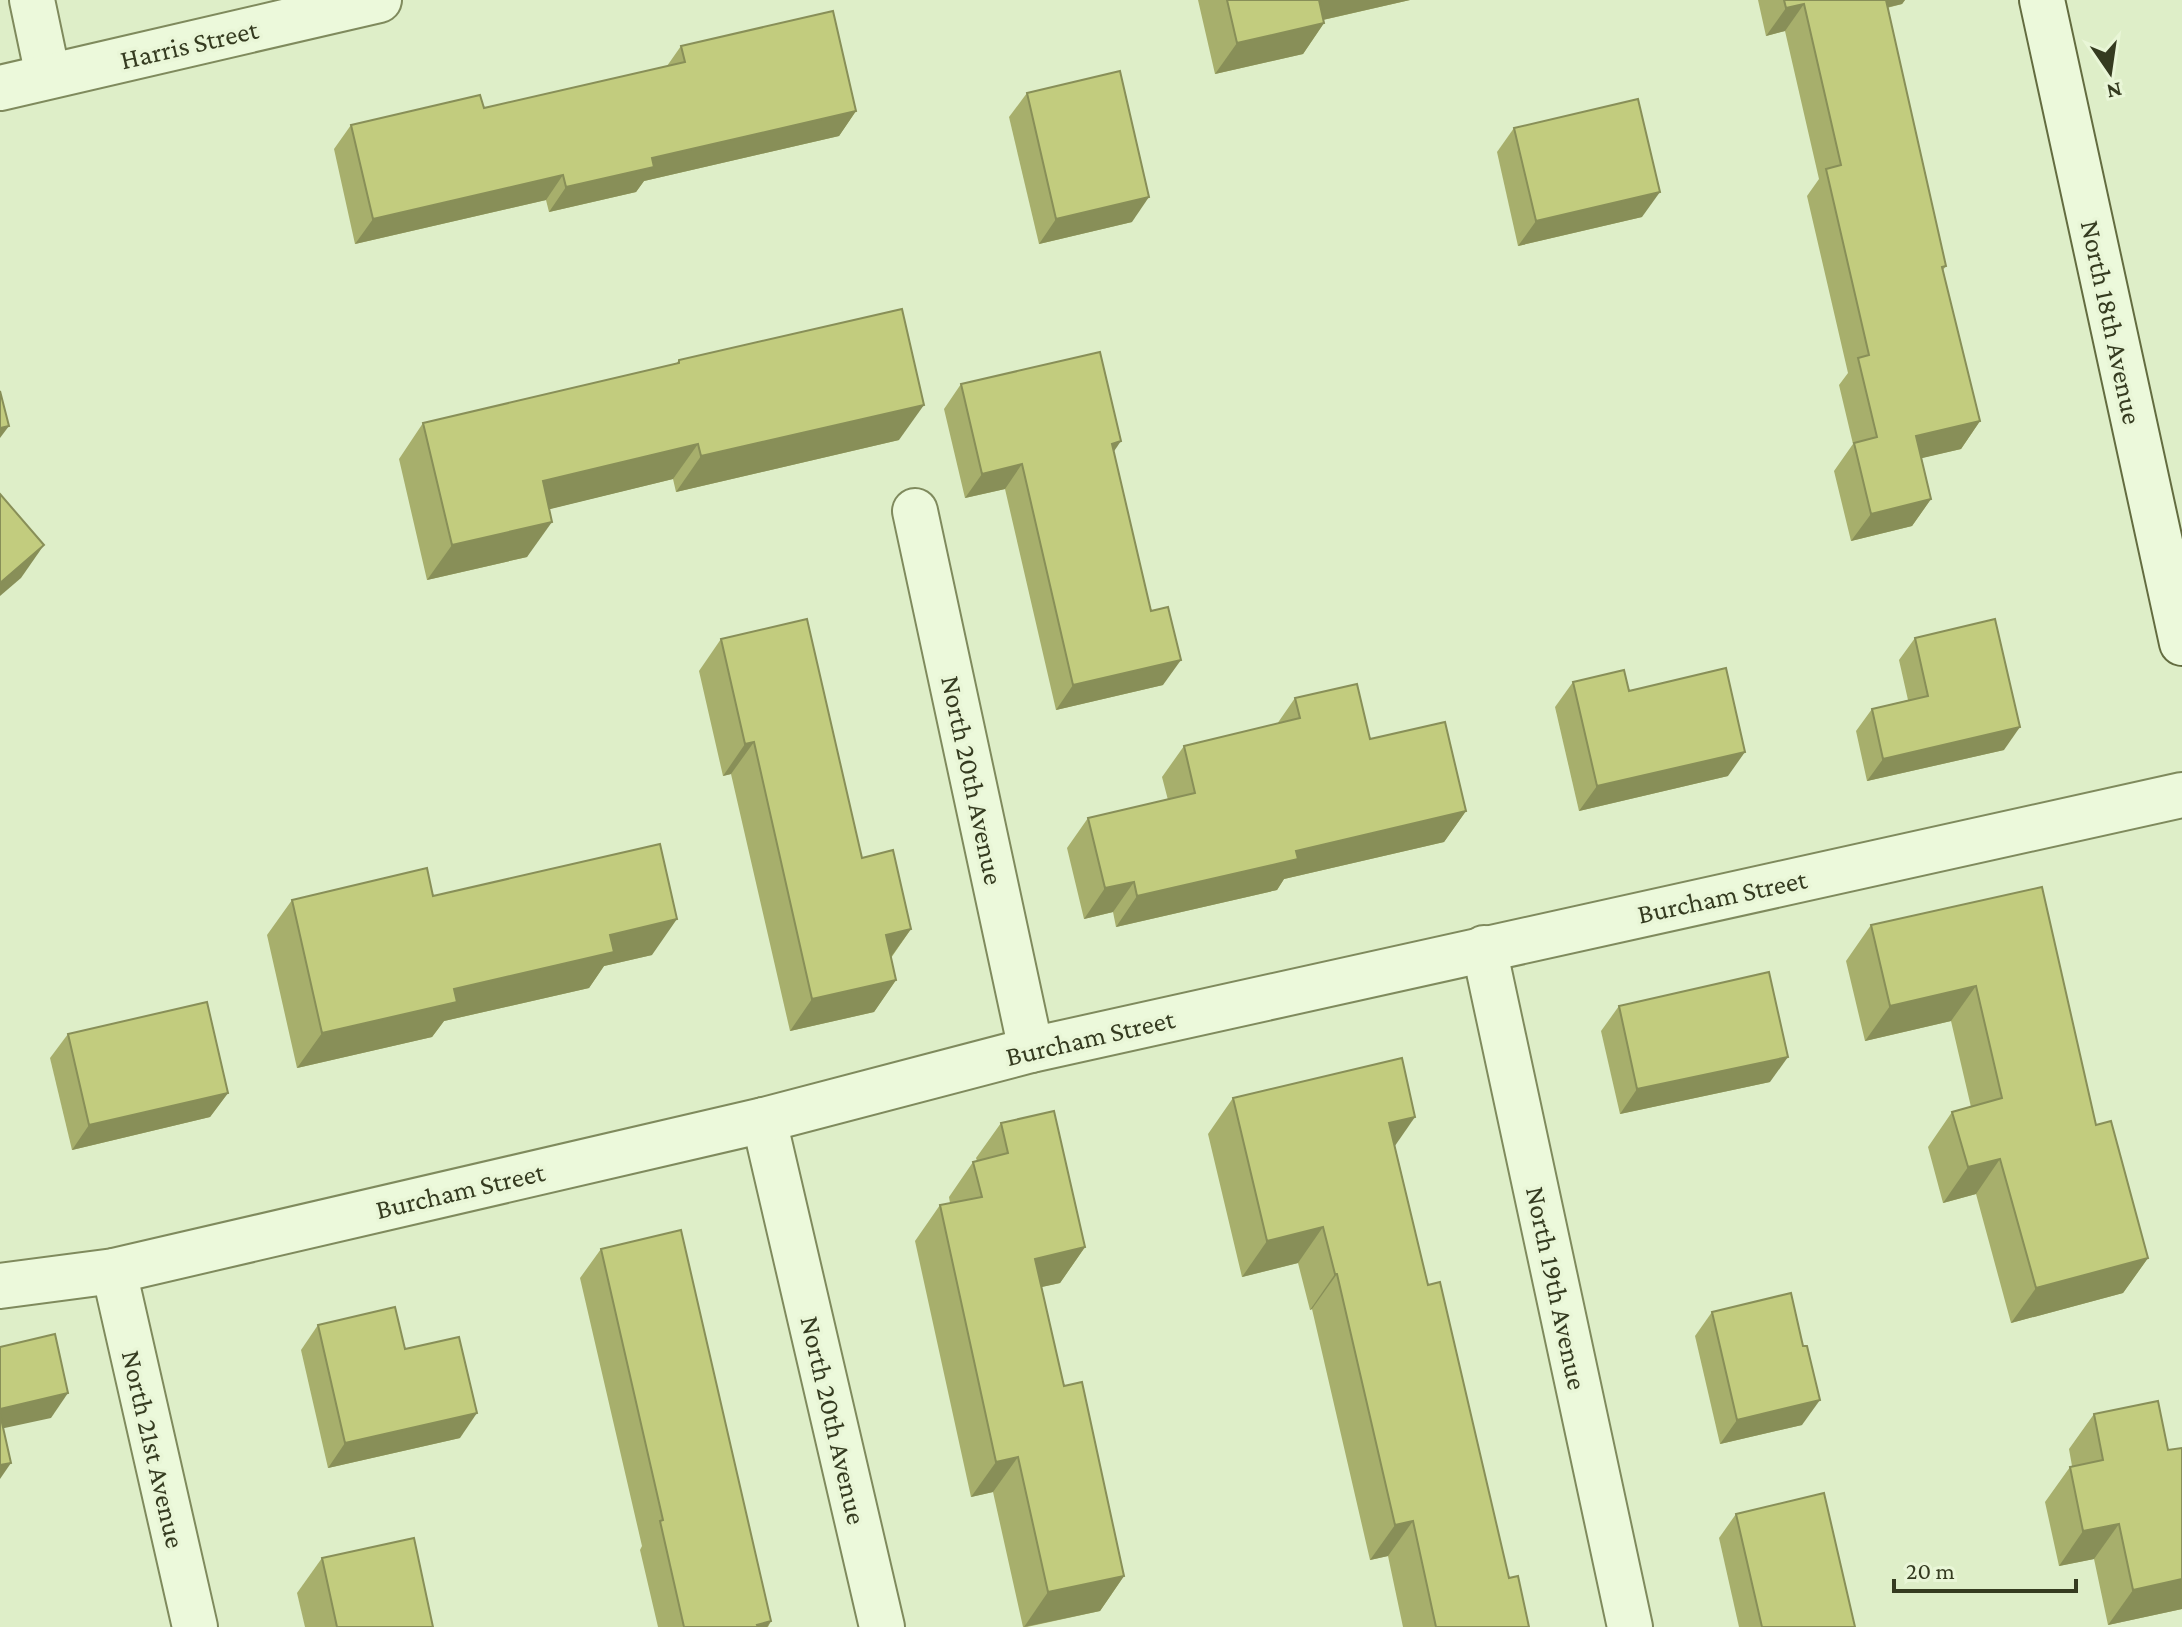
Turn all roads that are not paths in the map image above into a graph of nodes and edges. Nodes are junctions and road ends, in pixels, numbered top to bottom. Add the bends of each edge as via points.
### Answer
1 (32, 0) edge
2 (379, 0) edge
3 (2042, 0) edge
4 (48, 76) junction
5 (0, 88) edge
6 (915, 511) dead end
7 (2182, 643) edge
8 (2182, 795) edge
9 (1484, 948) junction
10 (1031, 1050) junction
11 (764, 1120) junction
12 (114, 1271) junction
13 (0, 1286) edge
14 (195, 1627) edge
15 (882, 1627) edge
16 (1630, 1627) edge

1 - 4 street
2 - 4 street, Harris Street
3 - 7 street, North 18th Avenue
4 - 5 street, Harris Street
6 - 10 street, North 20th Avenue
8 - 9 street, Burcham Street
9 - 10 street, Burcham Street
9 - 16 street, North 19th Avenue
10 - 11 street, Burcham Street
11 - 12 street, Burcham Street
11 - 15 street, North 20th Avenue
12 - 13 street, Burcham Street
12 - 14 street, North 21st Avenue

